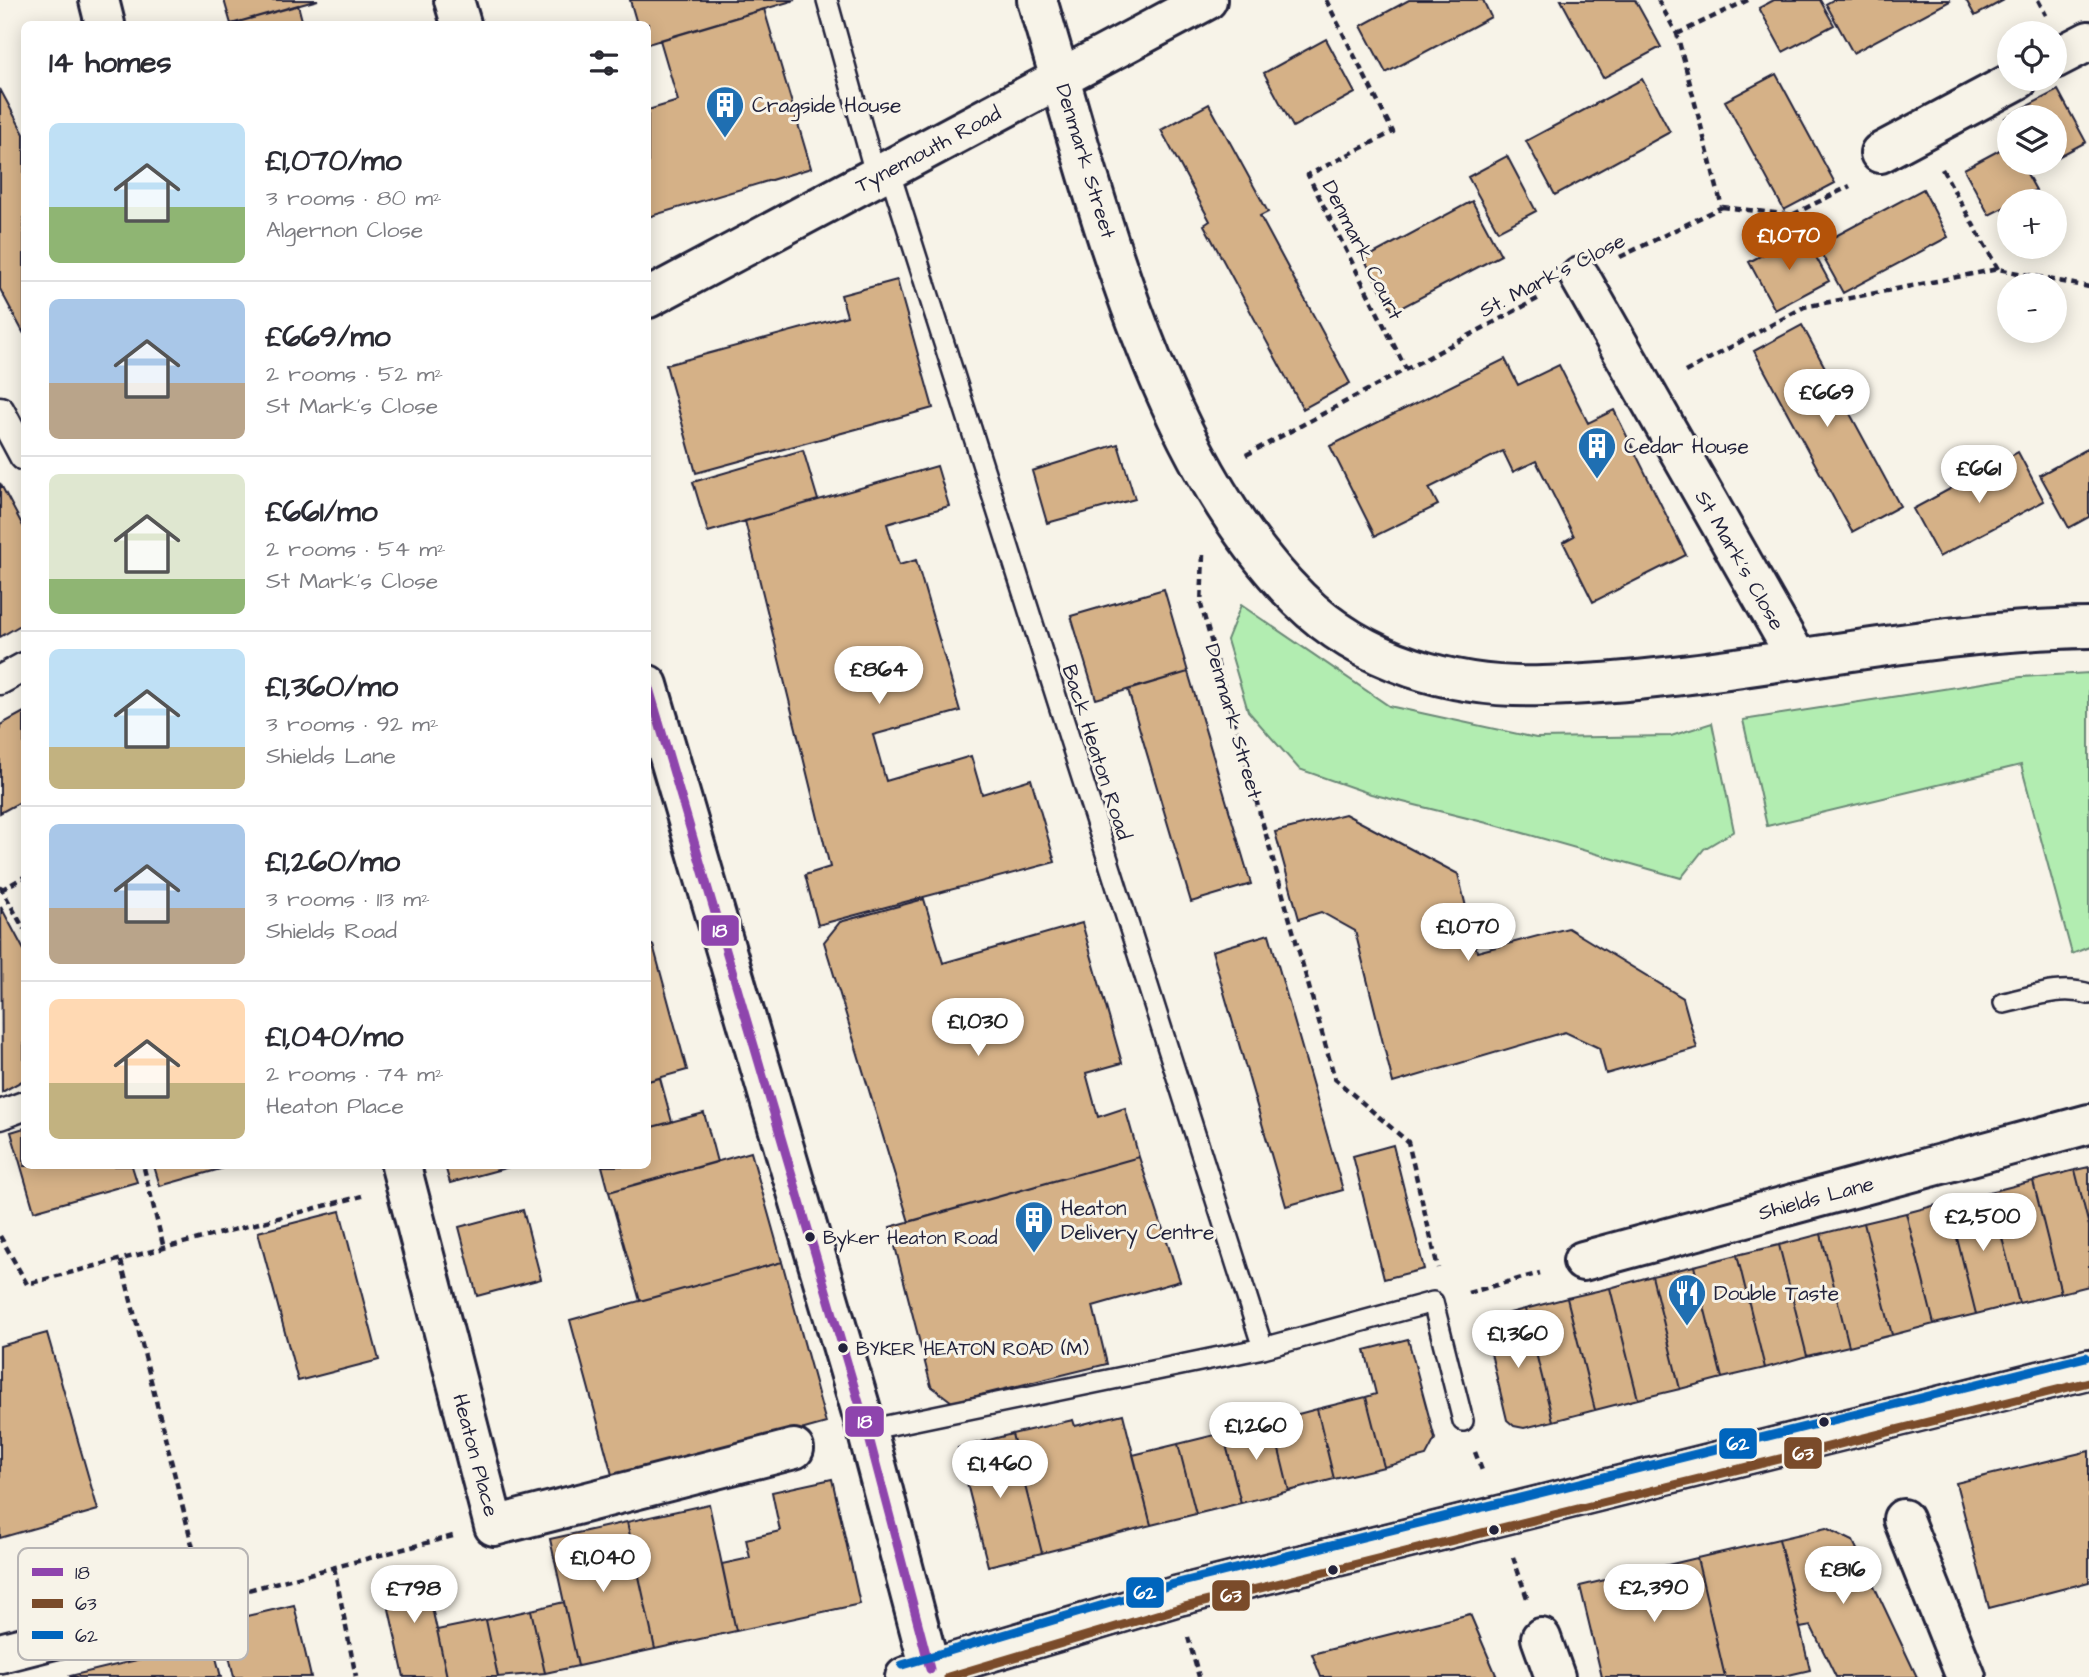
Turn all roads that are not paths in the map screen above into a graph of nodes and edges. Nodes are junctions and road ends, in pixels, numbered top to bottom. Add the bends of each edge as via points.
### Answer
1 (99, 0) edge
2 (454, 0) edge
3 (827, 0) edge
4 (1037, 0) edge
5 (1207, 0) edge
6 (104, 21) edge
7 (460, 21) edge
8 (2089, 41) edge
9 (2067, 52) edge
10 (1061, 79) junction
11 (1997, 91) edge
12 (1880, 153) road end
13 (882, 173) junction
14 (1580, 276) road end
15 (651, 296) edge
16 (0, 411) edge
17 (21, 450) edge
18 (2089, 628) edge
19 (1798, 660) junction
20 (21, 669) edge
21 (0, 680) edge
22 (651, 695) edge
23 (2089, 994) edge
24 (2004, 1003) dead end
25 (21, 1107) edge
26 (0, 1115) edge
27 (2089, 1124) edge
28 (403, 1175) edge
29 (1583, 1261) road end
30 (1263, 1348) junction
31 (2089, 1369) edge
32 (1463, 1421) road end
33 (867, 1430) junction
34 (794, 1449) dead end
35 (1903, 1519) dead end
36 (1541, 1638) road end
37 (918, 1673) edge
38 (1555, 1677) edge
39 (1966, 1677) edge

1 - 6 street
2 - 7 street
3 - 13 lane, Back Heaton Road
4 - 10 street, Denmark Street
5 - 10 street, Tynemouth Road
8 - 9 street
10 - 13 street, Tynemouth Road
10 - 19 street, Denmark Street via 1124,286 1177,418 1206,476 1261,558 1301,602 1344,634 1391,660 1434,677 1486,686 1642,680
11 - 12 street
13 - 15 street, Tynemouth Road
13 - 30 lane, Back Heaton Road
14 - 19 street, St Mark's Close
16 - 17 street
18 - 19 street, Denmark Street via 1984,635
20 - 21 street
22 - 33 street
23 - 24 lane via 2075,989
25 - 26 street
27 - 29 street, Shields Lane
28 - 34 street, Heaton Place via 494,1526
30 - 32 lane via 1433,1302
30 - 33 lane
31 - 37 street via 1177,1596
33 - 37 street
35 - 39 street
36 - 38 street

